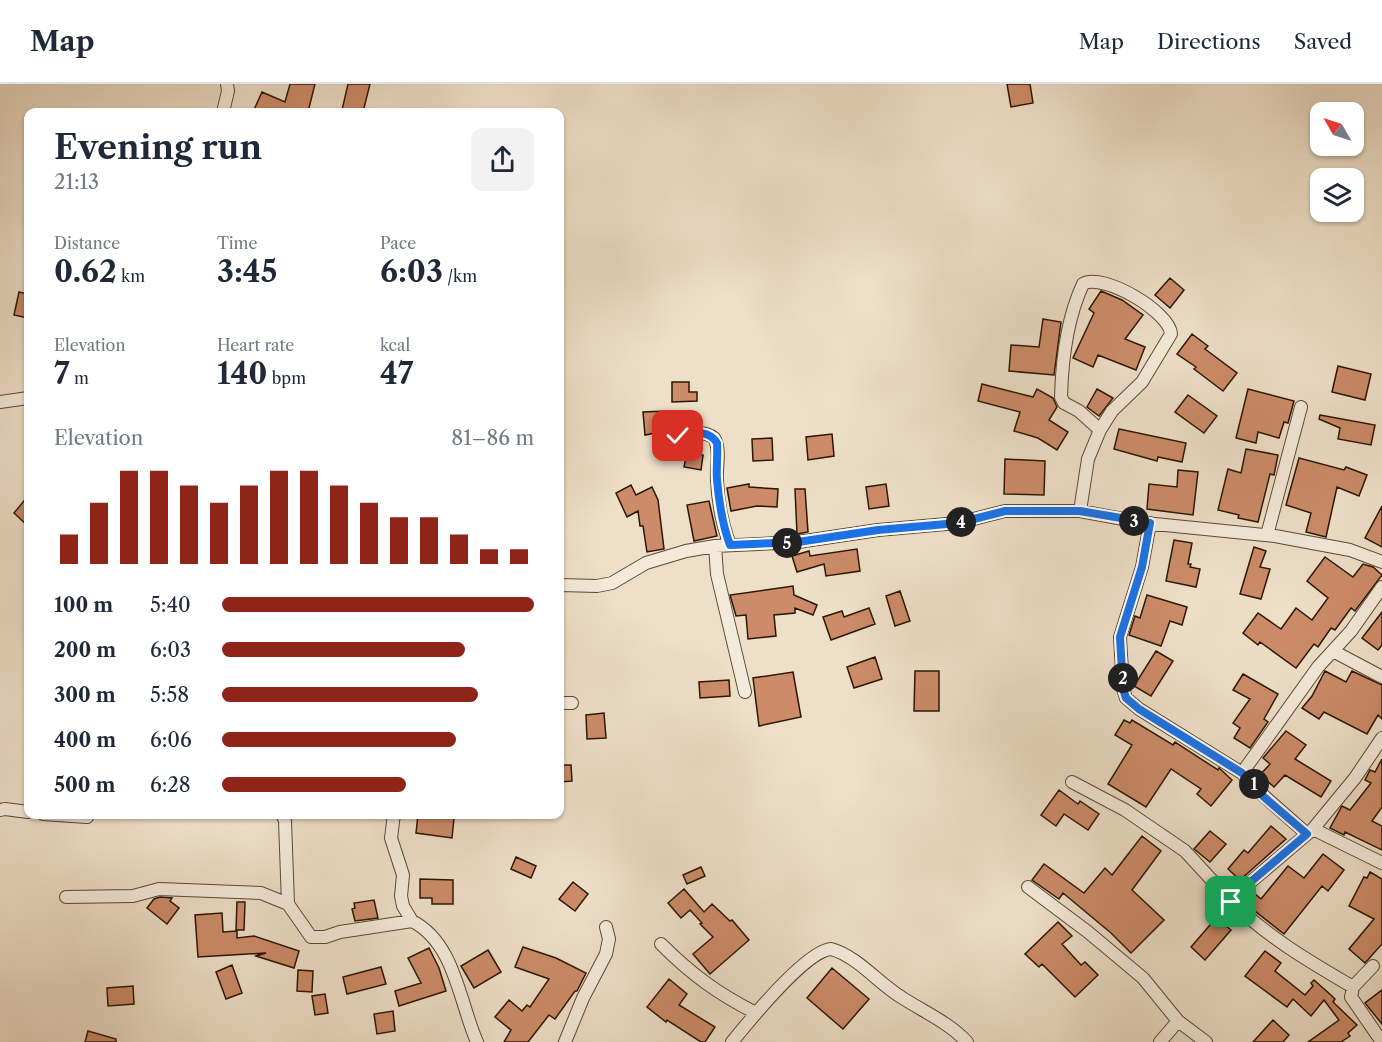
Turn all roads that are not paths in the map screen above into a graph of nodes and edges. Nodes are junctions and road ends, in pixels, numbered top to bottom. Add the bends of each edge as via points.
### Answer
1 (228, 84) edge
2 (225, 108) edge
3 (24, 399) edge
4 (0, 402) edge
5 (1301, 407) dead end
6 (1100, 430) junction
7 (663, 440) dead end
8 (1080, 511) junction
9 (1150, 523) junction
10 (1267, 535) junction
11 (730, 545) junction
12 (715, 546) junction
13 (1382, 562) edge
14 (564, 585) edge
15 (1382, 587) edge
16 (1333, 651) junction
17 (1382, 677) edge
18 (745, 692) dead end
19 (1382, 738) edge
20 (1242, 773) junction
21 (1072, 782) dead end
22 (0, 810) edge
23 (24, 811) edge
24 (284, 819) edge
25 (393, 819) edge
26 (1310, 832) junction
27 (1382, 863) edge
28 (1028, 887) dead end
29 (66, 897) dead end
30 (1231, 902) junction
31 (288, 904) junction
32 (412, 921) junction
33 (606, 927) dead end
34 (661, 944) dead end
35 (1373, 966) dead end
36 (1353, 987) junction
37 (756, 1013) junction
38 (1178, 1021) junction
39 (477, 1042) edge
40 (565, 1042) edge
41 (732, 1042) edge
42 (967, 1042) edge
43 (1160, 1042) edge
44 (1206, 1042) edge
45 (1382, 1042) edge

1 - 2 street
3 - 4 street
5 - 10 street
6 - 6 street via 1064,403 1061,393 1074,306 1084,283 1094,281 1140,300 1166,320 1172,334 1142,382 1112,411
6 - 8 street via 1088,459
7 - 11 street via 696,433 714,438 720,509
8 - 9 street
8 - 11 street via 1005,511 958,523 798,542
9 - 10 street
9 - 20 street via 1142,567 1120,637 1126,698
10 - 13 street via 1350,550
11 - 12 street
12 - 14 street via 646,563 612,583
12 - 18 street via 717,574
15 - 16 street
16 - 17 street
16 - 20 street
19 - 26 street
20 - 26 street via 1264,797
21 - 30 street via 1125,810 1185,851
22 - 23 street
24 - 31 street
25 - 32 street via 391,837 403,875 400,896
26 - 27 street
26 - 30 street
28 - 38 street via 1143,978
29 - 31 street via 133,896 159,889 261,893
30 - 36 street via 1283,943
31 - 32 street via 311,937
32 - 39 street via 432,934 446,955
33 - 40 street via 606,954
34 - 37 street via 705,984
35 - 36 street
36 - 45 street via 1351,997
37 - 41 street
37 - 42 street via 810,958 831,949 849,957 901,997 949,1025
38 - 43 street
38 - 44 street

